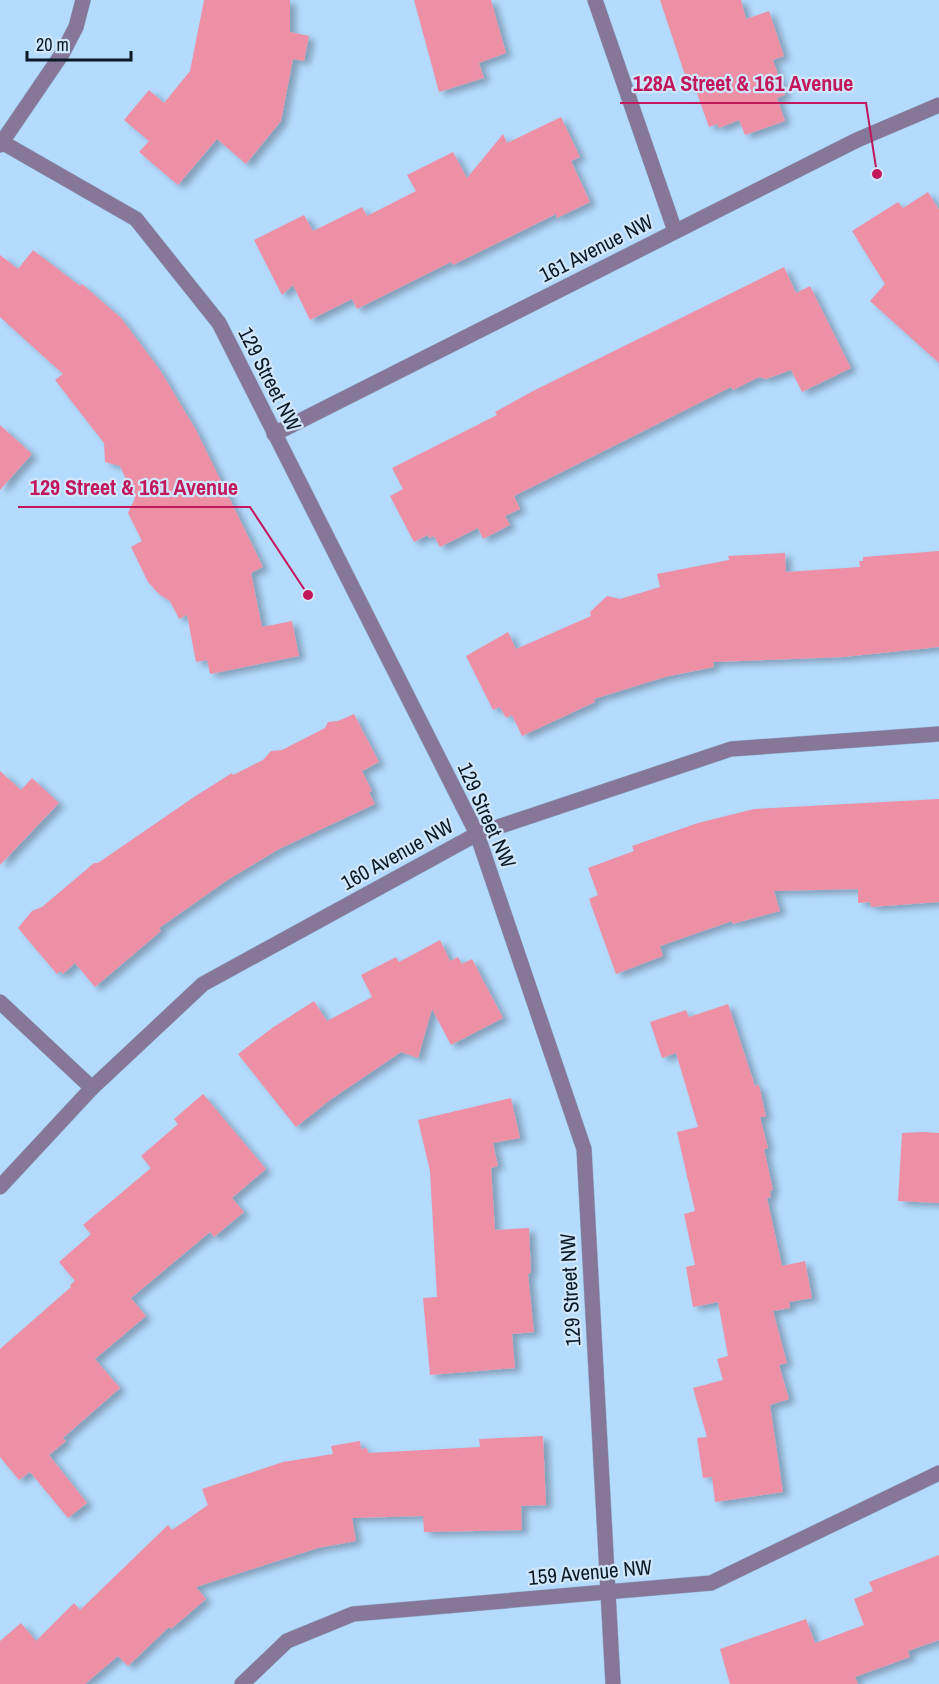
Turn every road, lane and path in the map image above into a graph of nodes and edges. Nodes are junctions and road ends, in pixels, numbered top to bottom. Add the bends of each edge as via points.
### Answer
1 (83, 0) edge
2 (595, 0) edge
3 (939, 105) edge
4 (1, 143) edge
5 (675, 231) junction
6 (274, 434) junction
7 (939, 734) edge
8 (477, 834) junction
9 (0, 1002) edge
10 (92, 1088) junction
11 (0, 1187) edge
12 (939, 1473) edge
13 (607, 1592) junction
14 (242, 1684) edge
15 (613, 1684) edge

1 - 4 street via 76,27 62,54
2 - 5 street
3 - 5 street, 161 Avenue NW via 857,140
4 - 6 street, 129 Street NW via 136,219 219,323
5 - 6 street, 161 Avenue NW
6 - 8 street, 129 Street NW
7 - 8 street, 160 Avenue NW via 731,749
8 - 10 street, 160 Avenue NW via 203,984
8 - 13 street, 129 Street NW via 584,1149
9 - 10 street
10 - 11 street, 160 Avenue NW
12 - 13 street, 159 Avenue NW via 711,1583
13 - 14 street, 159 Avenue NW via 353,1614 287,1641
13 - 15 street, 129 Street NW

